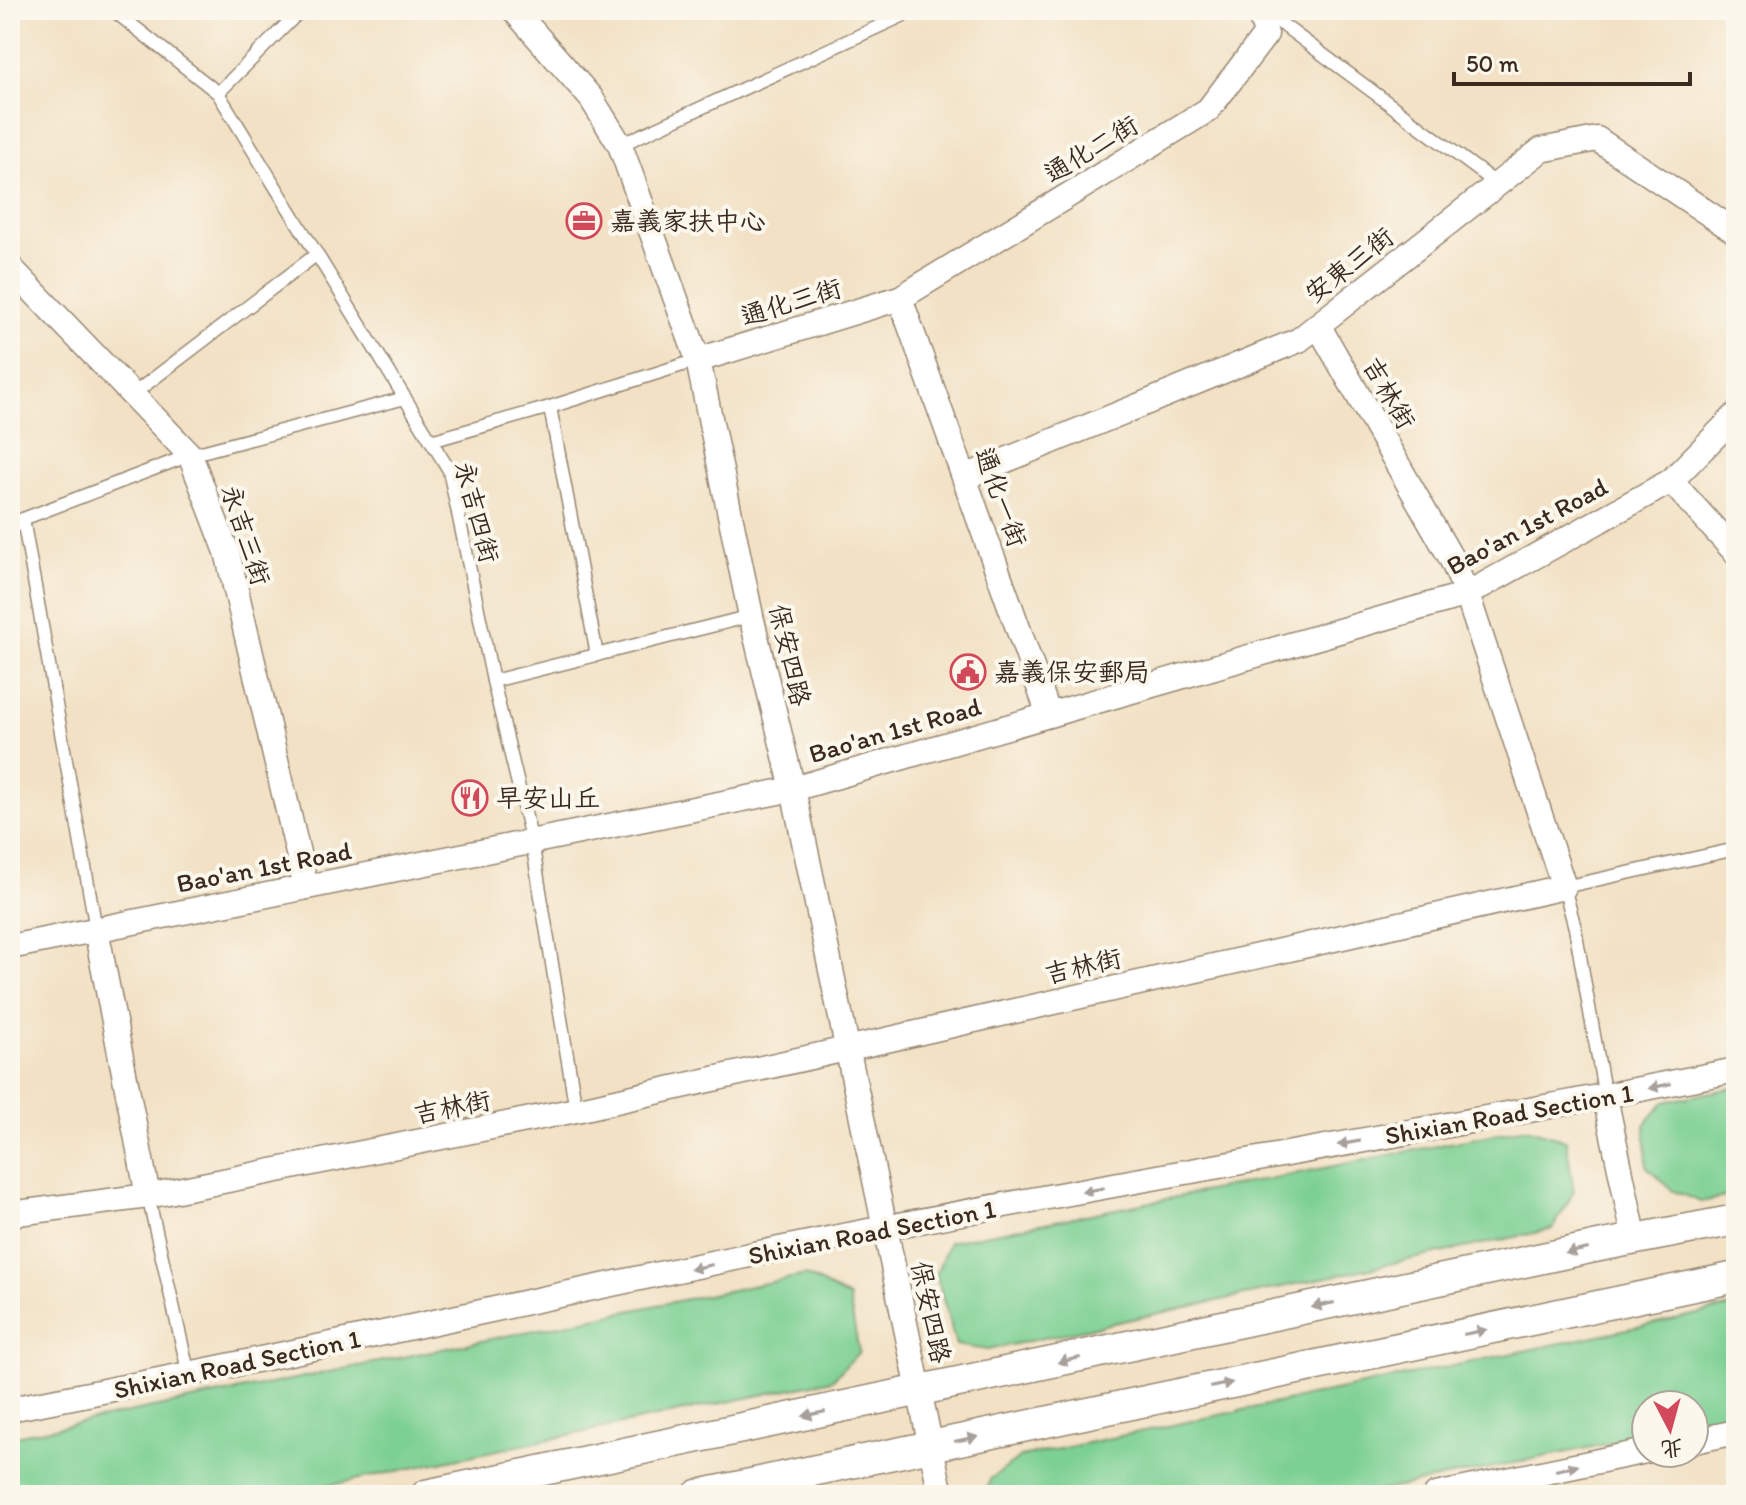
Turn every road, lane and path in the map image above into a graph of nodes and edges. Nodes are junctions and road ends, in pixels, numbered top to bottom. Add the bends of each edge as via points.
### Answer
1 (113, 10) edge
2 (301, 10) edge
3 (514, 10) edge
4 (915, 10) edge
5 (1261, 10) edge
6 (218, 93) junction
7 (620, 145) junction
8 (1497, 184) junction
9 (1736, 232) edge
10 (317, 254) junction
11 (10, 267) edge
12 (900, 298) junction
13 (1318, 325) junction
14 (698, 360) junction
15 (132, 395) junction
16 (405, 398) junction
17 (550, 407) junction
18 (1736, 415) edge
19 (431, 441) junction
20 (190, 455) junction
21 (965, 477) junction
22 (1671, 481) junction
23 (23, 519) junction
24 (10, 524) edge
25 (1736, 553) edge
26 (1467, 594) junction
27 (751, 616) junction
28 (597, 655) junction
29 (493, 681) junction
30 (1049, 715) junction
31 (793, 789) junction
32 (532, 842) junction
33 (1736, 849) edge
34 (306, 887) junction
35 (1564, 887) junction
36 (96, 929) junction
37 (10, 947) edge
38 (847, 1048) junction
39 (1736, 1070) edge
40 (1605, 1097) junction
41 (576, 1110) junction
42 (148, 1196) junction
43 (10, 1214) edge
44 (1736, 1220) edge
45 (884, 1228) junction
46 (1635, 1240) junction
47 (1736, 1277) edge
48 (189, 1375) junction
49 (919, 1392) junction
50 (10, 1409) edge
51 (1736, 1432) edge
52 (1710, 1438) edge
53 (931, 1446) junction
54 (1630, 1454) edge
55 (426, 1495) edge
56 (698, 1495) edge
57 (941, 1495) edge
58 (1436, 1495) edge

1 - 6 lane
2 - 6 lane
3 - 7 street, 保安四路 via 591,98
4 - 7 lane
5 - 8 lane
5 - 12 street, 通化二街 via 1266,34 1208,110
6 - 10 lane, 永吉四街
7 - 14 street, 保安四路
8 - 9 street, 安東三街 via 1541,150 1597,139
8 - 13 street, 安東三街
10 - 15 lane
10 - 16 lane, 永吉四街
11 - 15 street, 永吉三街
12 - 14 street, 通化三街
12 - 21 street, 通化一街
13 - 21 street, 安東三街 via 1299,340
13 - 26 street, 吉林街
14 - 17 lane
14 - 27 street, 保安四路
15 - 20 street, 永吉三街
16 - 19 lane, 永吉四街
16 - 20 lane
17 - 19 lane
17 - 28 lane
18 - 22 street, Bao'an 1st Road
19 - 29 lane, 永吉四街 via 449,470
20 - 23 lane
20 - 34 street, 永吉三街 via 227,552
21 - 30 street, 通化一街
22 - 25 street
22 - 26 street, Bao'an 1st Road
23 - 24 lane
23 - 36 lane
26 - 30 street, Bao'an 1st Road
26 - 35 street, 吉林街
27 - 28 lane
27 - 31 street, 保安四路
28 - 29 lane
29 - 32 lane, 永吉四街
30 - 31 street, Bao'an 1st Road
31 - 32 street, Bao'an 1st Road
31 - 38 street, 保安四路
32 - 34 street, Bao'an 1st Road
32 - 41 lane, 永吉四街
33 - 35 lane
34 - 36 street, Bao'an 1st Road
35 - 38 street, 吉林街
35 - 40 lane
36 - 37 street, Bao'an 1st Road
36 - 42 street
38 - 41 street, 吉林街
38 - 45 street, 保安四路
39 -> 40 street, Shixian Road Section 1
40 -> 45 street, Shixian Road Section 1
40 - 46 street
41 - 42 street, 吉林街
42 - 43 street, 吉林街
42 - 48 lane
44 - 46 street
45 -> 48 street, Shixian Road Section 1
45 - 49 street, 保安四路
46 -> 49 street
53 -> 47 street
48 - 50 street, Shixian Road Section 1
49 - 53 street, 保安四路
49 -> 55 street
51 - 52 street
53 - 56 street
53 - 57 street, 保安四路
58 -> 54 street

